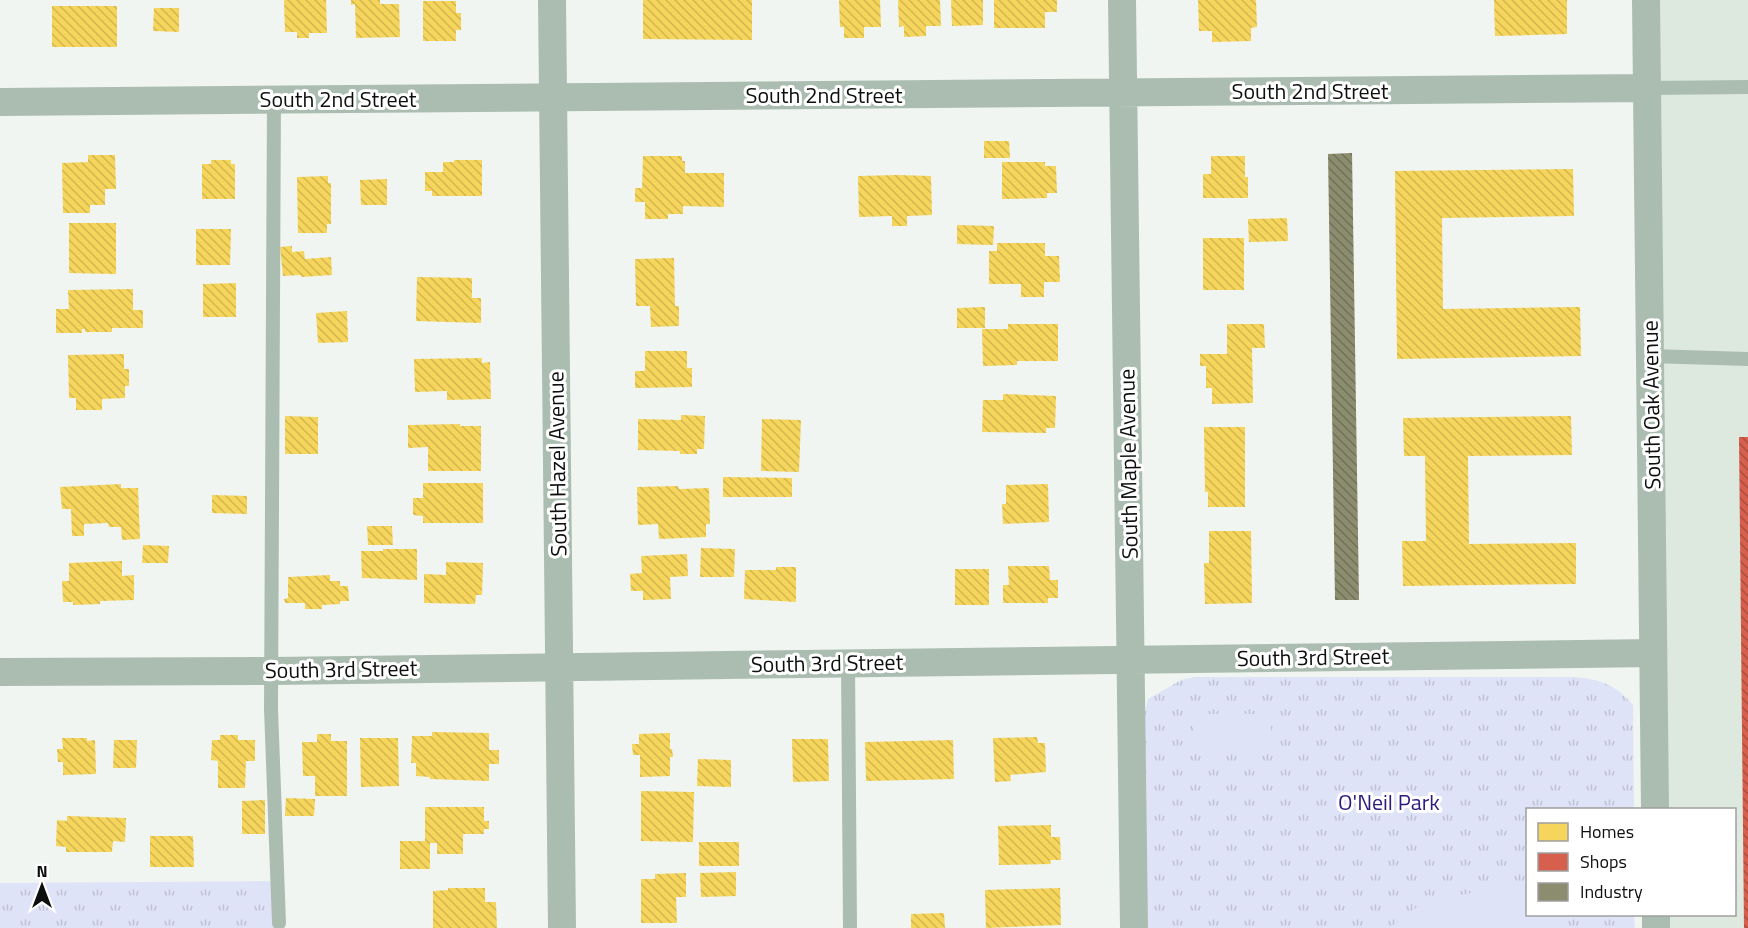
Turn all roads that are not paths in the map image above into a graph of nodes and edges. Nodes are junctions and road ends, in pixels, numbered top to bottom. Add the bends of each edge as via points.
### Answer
1 (552, 0) edge
2 (1122, 0) edge
3 (1646, 0) edge
4 (1748, 87) edge
5 (1647, 88) junction
6 (1123, 92) junction
7 (553, 97) junction
8 (274, 99) junction
9 (0, 102) edge
10 (1650, 356) junction
11 (1748, 359) edge
12 (1653, 653) junction
13 (1131, 659) junction
14 (848, 662) junction
15 (559, 666) junction
16 (272, 671) junction
17 (0, 672) edge
18 (1655, 808) edge
19 (279, 924) dead end
20 (562, 928) edge
21 (850, 928) edge
22 (1134, 928) edge

1 - 7 street, South Hazel Avenue
2 - 6 street, South Maple Avenue
3 - 5 street, South Oak Avenue
4 - 5 lane
5 - 6 street, South 2nd Street
5 - 10 street, South Oak Avenue
6 - 7 street, South 2nd Street
6 - 13 street, South Maple Avenue
7 - 8 street, South 2nd Street
7 - 15 street, South Hazel Avenue
8 - 9 street, South 2nd Street
8 - 16 lane
10 - 11 lane
10 - 12 street, South Oak Avenue
12 - 13 street, South 3rd Street
12 - 18 street, South Oak Avenue
13 - 14 street, South 3rd Street
13 - 22 street, South Maple Avenue
14 - 15 street, South 3rd Street
14 - 21 lane
15 - 16 street, South 3rd Street
15 - 20 street, South Hazel Avenue
16 - 17 street, South 3rd Street
16 - 19 lane

